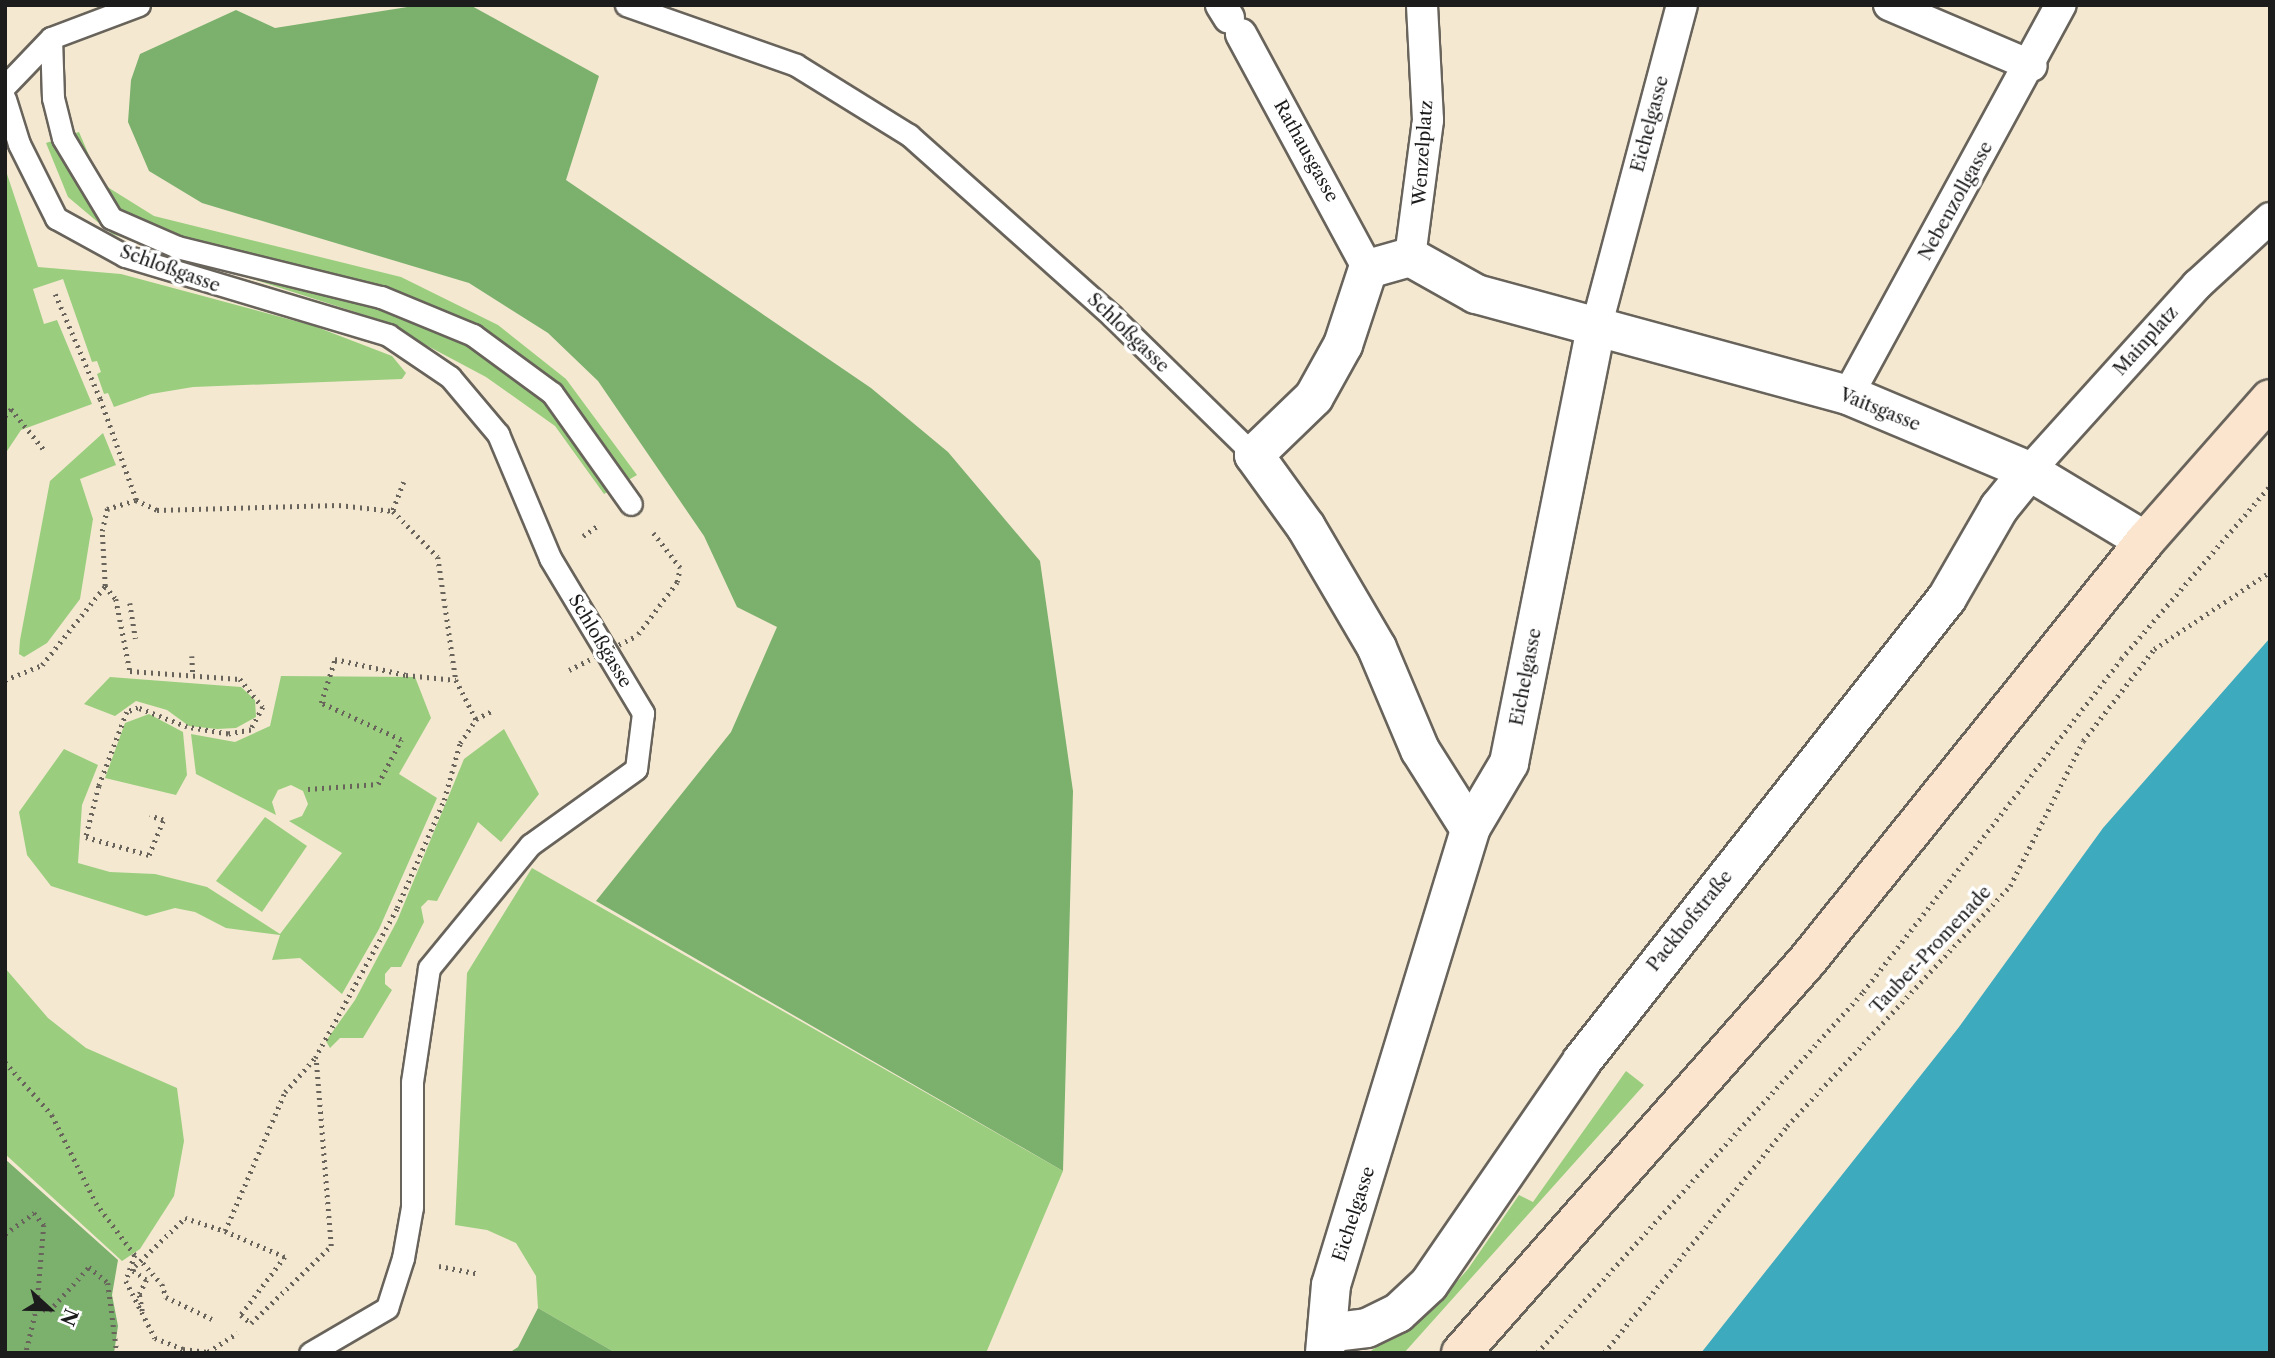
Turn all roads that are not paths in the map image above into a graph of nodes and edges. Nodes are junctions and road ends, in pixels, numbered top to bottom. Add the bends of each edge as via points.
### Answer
1 (139, 5) edge
2 (626, 5) edge
3 (1422, 5) edge
4 (1682, 5) edge
5 (1889, 5) edge
6 (2061, 5) edge
7 (1230, 19) edge
8 (51, 38) junction
9 (2032, 66) junction
10 (5, 86) edge
11 (5, 99) edge
12 (2270, 218) edge
13 (1410, 257) junction
14 (1368, 269) junction
15 (1596, 328) junction
16 (1848, 396) junction
17 (2270, 399) edge
18 (1254, 455) junction
19 (2029, 471) junction
20 (631, 504) road end
21 (2145, 541) junction
22 (1470, 829) junction
23 (1320, 1346) edge
24 (310, 1353) edge
25 (1461, 1353) edge

1 - 8 lane
2 - 18 lane, Schloßgasse via 796,65 909,135 1112,316
3 - 13 street, Wenzelplatz via 1428,120
4 - 15 street, Eichelgasse
5 - 9 street
6 - 9 street, Nebenzollgasse
7 - 14 street, Rathausgasse
8 - 10 lane
8 - 20 lane via 53,99 62,138 111,218 177,247 381,297 473,335 552,393
9 - 16 street, Nebenzollgasse
11 - 24 lane, Schloßgasse via 19,144 56,218 125,256 388,335 450,377 499,434 550,558 643,713 636,769 530,845 429,968 412,1082 412,1207 403,1258 387,1308
12 - 19 street, Mainplatz via 2197,285
13 - 14 street
13 - 15 street via 1476,294
14 - 18 street via 1343,345 1314,397
15 - 16 street, Vaitsgasse
15 - 22 street, Eichelgasse via 1509,763
16 - 19 street, Vaitsgasse
17 - 21 main road
18 - 22 street, Schloßgasse via 1306,527 1377,648 1420,750
19 - 21 street, Vaitsgasse
19 - 23 street, Packhofstraße via 1999,508 1947,598 1582,1061 1429,1284 1398,1313
21 - 25 main road via 1807,961
22 - 23 street, Eichelgasse via 1331,1285

